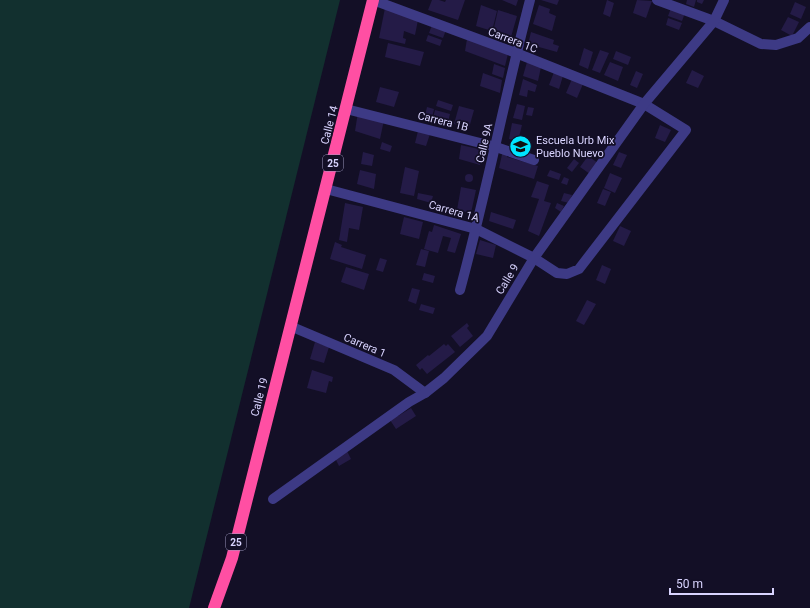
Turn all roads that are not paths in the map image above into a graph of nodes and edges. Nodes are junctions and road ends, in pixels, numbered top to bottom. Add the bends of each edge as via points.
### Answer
1 (373, 0) edge
2 (530, 0) edge
3 (657, 0) edge
4 (724, 0) edge
5 (714, 22) junction
6 (810, 27) edge
7 (516, 53) junction
8 (644, 104) junction
9 (346, 109) junction
10 (496, 147) junction
11 (534, 160) dead end
12 (326, 189) junction
13 (476, 229) junction
14 (534, 258) junction
15 (568, 274) joint
16 (460, 290) dead end
17 (290, 326) junction
18 (425, 393) junction
19 (273, 499) dead end
20 (214, 608) edge

1 - 7 street, Carrera 1C
1 - 9 highway, Calle 14 / 25
2 - 7 street, Calle 9A
3 - 5 street
4 - 5 street, Calle 9
5 - 6 street via 761,44 776,45 798,38
5 - 8 street, Calle 9
7 - 8 street, Carrera 1C
7 - 10 street, Calle 9A
8 - 14 street, Calle 9
8 - 15 street, Carrera 1C via 686,130 579,269
9 - 10 street, Carrera 1B
9 - 12 highway, Calle 14 / 25
10 - 11 street, Carrera 1B
10 - 13 street, Calle 9A
12 - 13 street, Carrera 1A
12 - 17 highway, Calle 14 / 25
13 - 14 street, Carrera 1A
13 - 16 street, Calle 9A
14 - 15 street, Carrera 1A via 557,273
14 - 18 street, Calle 9 via 487,336
17 - 18 street, Carrera 1 via 394,370
17 - 20 highway, Calle 19 / 25 via 232,558
18 - 19 street, Calle 9

